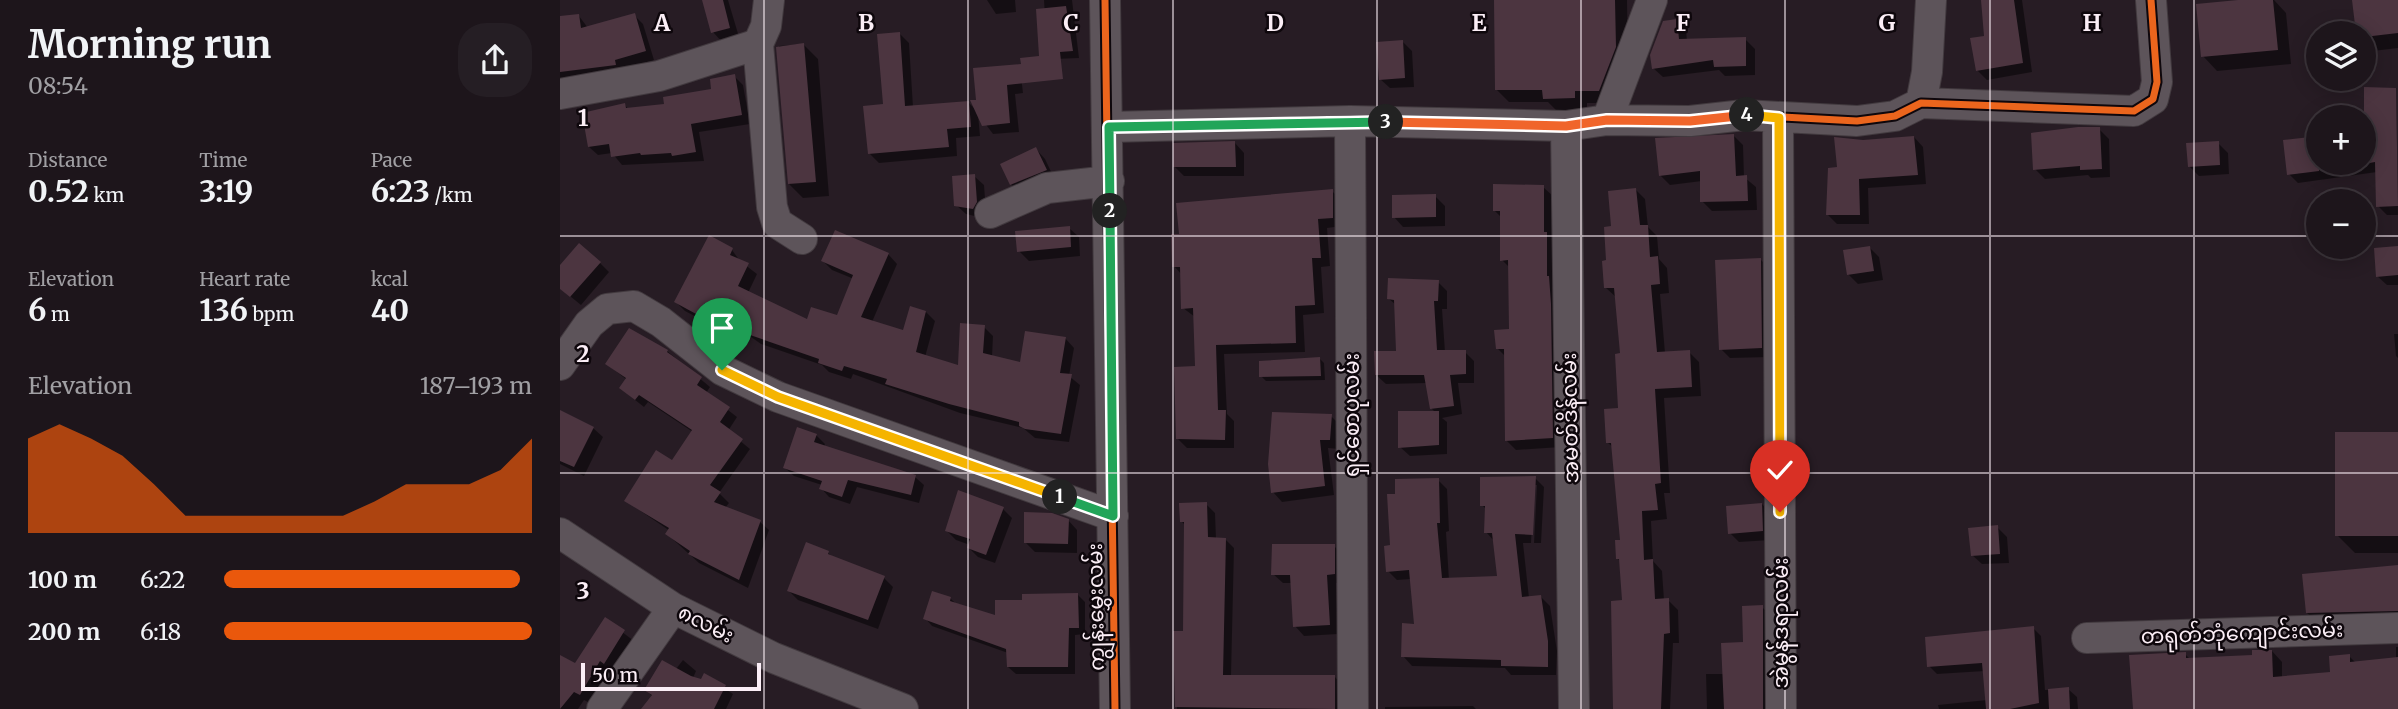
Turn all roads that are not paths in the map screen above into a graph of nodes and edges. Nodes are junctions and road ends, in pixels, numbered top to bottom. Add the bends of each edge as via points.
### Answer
1 (769, 0) edge
2 (1105, 0) edge
3 (1652, 0) edge
4 (1931, 0) edge
5 (2151, 0) edge
6 (758, 44) junction
7 (560, 94) edge
8 (1921, 103) junction
9 (1779, 118) junction
10 (1607, 120) junction
11 (1350, 121) junction
12 (1566, 126) junction
13 (1109, 127) junction
14 (1109, 181) junction
15 (990, 213) dead end
16 (802, 239) dead end
17 (560, 365) edge
18 (1113, 516) junction
19 (560, 533) edge
20 (673, 608) junction
21 (2398, 628) edge
22 (2087, 638) dead end
23 (870, 703) edge
24 (602, 709) edge
25 (903, 709) edge
26 (1115, 709) edge
27 (1353, 709) edge
28 (1574, 709) edge
29 (1782, 709) edge

1 - 6 street
2 - 13 street, ကျွန်းမွှေးလမ်း
3 - 10 street
4 - 8 street
5 - 8 street via 2157,82 2153,99 2134,111
6 - 7 street via 659,76
6 - 16 street via 772,207 777,223
8 - 9 street via 1895,116 1857,121
9 - 10 street
9 - 29 street, အဲမွန်ဒရာလမ်း
10 - 12 street
11 - 12 street
11 - 13 street
11 - 27 street, ရှင်စောပုလမ်း
12 - 28 street, အမတ်ဒိန်လမ်း
13 - 14 street, ကျွန်းမွှေးလမ်း
14 - 15 street via 1047,188
14 - 18 street, ကျွန်းမွှေးလမ်း
17 - 18 street via 589,324 607,309 634,306 662,322 722,370 778,397
18 - 26 street, ကျွန်းမွှေးလမ်း
19 - 20 street, ၈လမ်း
20 - 23 street, ၈လမ်း
20 - 24 street
21 - 22 street, တရုတ်ဘုံကျောင်းလမ်း
23 - 25 street, ၈လမ်း

